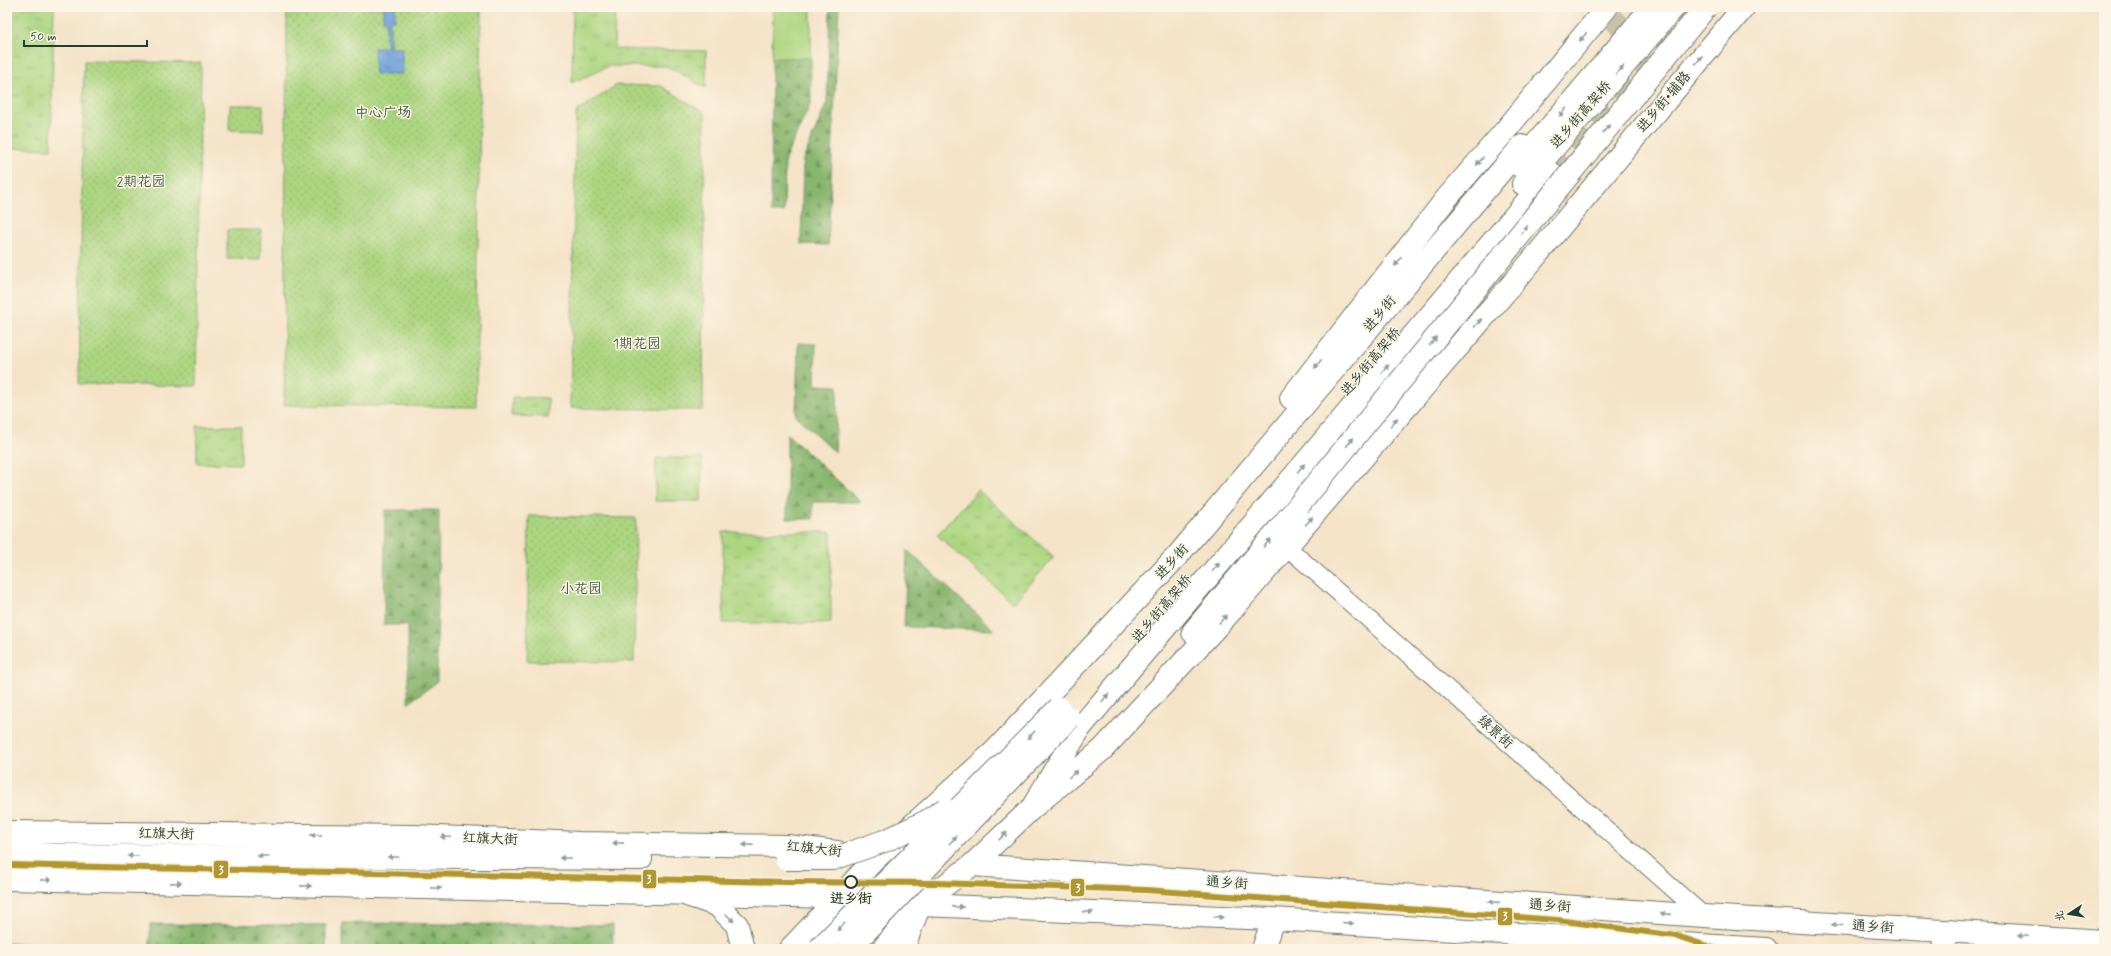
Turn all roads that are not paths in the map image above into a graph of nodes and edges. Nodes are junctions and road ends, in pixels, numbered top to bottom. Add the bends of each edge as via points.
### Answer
1 (1607, 7) edge
2 (1652, 7) edge
3 (1674, 7) edge
4 (1706, 7) edge
5 (1744, 7) edge
6 (1522, 146) dead end
7 (1551, 173) tunnel mouth
8 (1446, 199) junction
9 (1464, 214) junction
10 (1494, 240) junction
11 (1525, 269) junction
12 (1287, 547) junction
13 (1064, 713) junction
14 (1121, 727) junction
15 (994, 752) junction
16 (988, 778) junction
17 (1032, 808) junction
18 (7, 832) edge
19 (7, 852) edge
20 (876, 858) junction
21 (972, 865) junction
22 (7, 879) edge
23 (684, 894) junction
24 (838, 897) junction
25 (919, 905) junction
26 (1704, 916) junction
27 (1273, 919) junction
28 (1945, 940) edge
29 (2104, 941) edge
30 (743, 949) edge
31 (790, 949) edge
32 (819, 949) edge
33 (849, 949) edge
34 (883, 949) edge
35 (903, 949) edge
36 (1263, 949) edge
37 (1766, 949) edge

1 -> 8 main road
2 -> 13 main road, 进乡街高架桥
13 -> 3 main road, 进乡街高架桥
14 -> 4 main road, bridge via 1203,619
11 -> 5 main road, 进乡街•辅路
6 - 9 main road, 进乡街
7 - 10 main road
8 - 9 main road
8 -> 15 main road via 1220,490 1035,690
9 - 15 main road, 进乡街 via 1178,555
10 - 11 main road
17 -> 10 main road via 1080,728
12 -> 11 main road, 进乡街•辅路
14 -> 12 main road, 进乡街•辅路 via 1232,610
12 - 26 street, 绿景街
13 -> 16 main road, bridge
33 -> 13 main road, bridge
17 -> 14 main road via 1102,750
15 - 20 main road, 进乡街
16 -> 19 main road, bridge via 927,821 887,840 833,860 55,855
16 -> 32 main road, bridge
21 -> 17 main road
20 -> 18 main road, 红旗大街 via 787,846 580,843 414,836
20 - 21 main road, 红旗大街
20 - 24 main road, 进乡街
21 - 25 main road
26 -> 21 main road, 通乡街
22 -> 23 main road
23 - 24 main road
23 -> 30 main road via 717,905 737,925
24 - 25 main road
24 - 31 main road, 进乡街
25 -> 27 main road
25 - 34 main road
25 - 35 main road
28 -> 26 main road, 通乡街
27 - 36 main road
27 -> 37 main road
29 -> 28 main road, 通乡街

